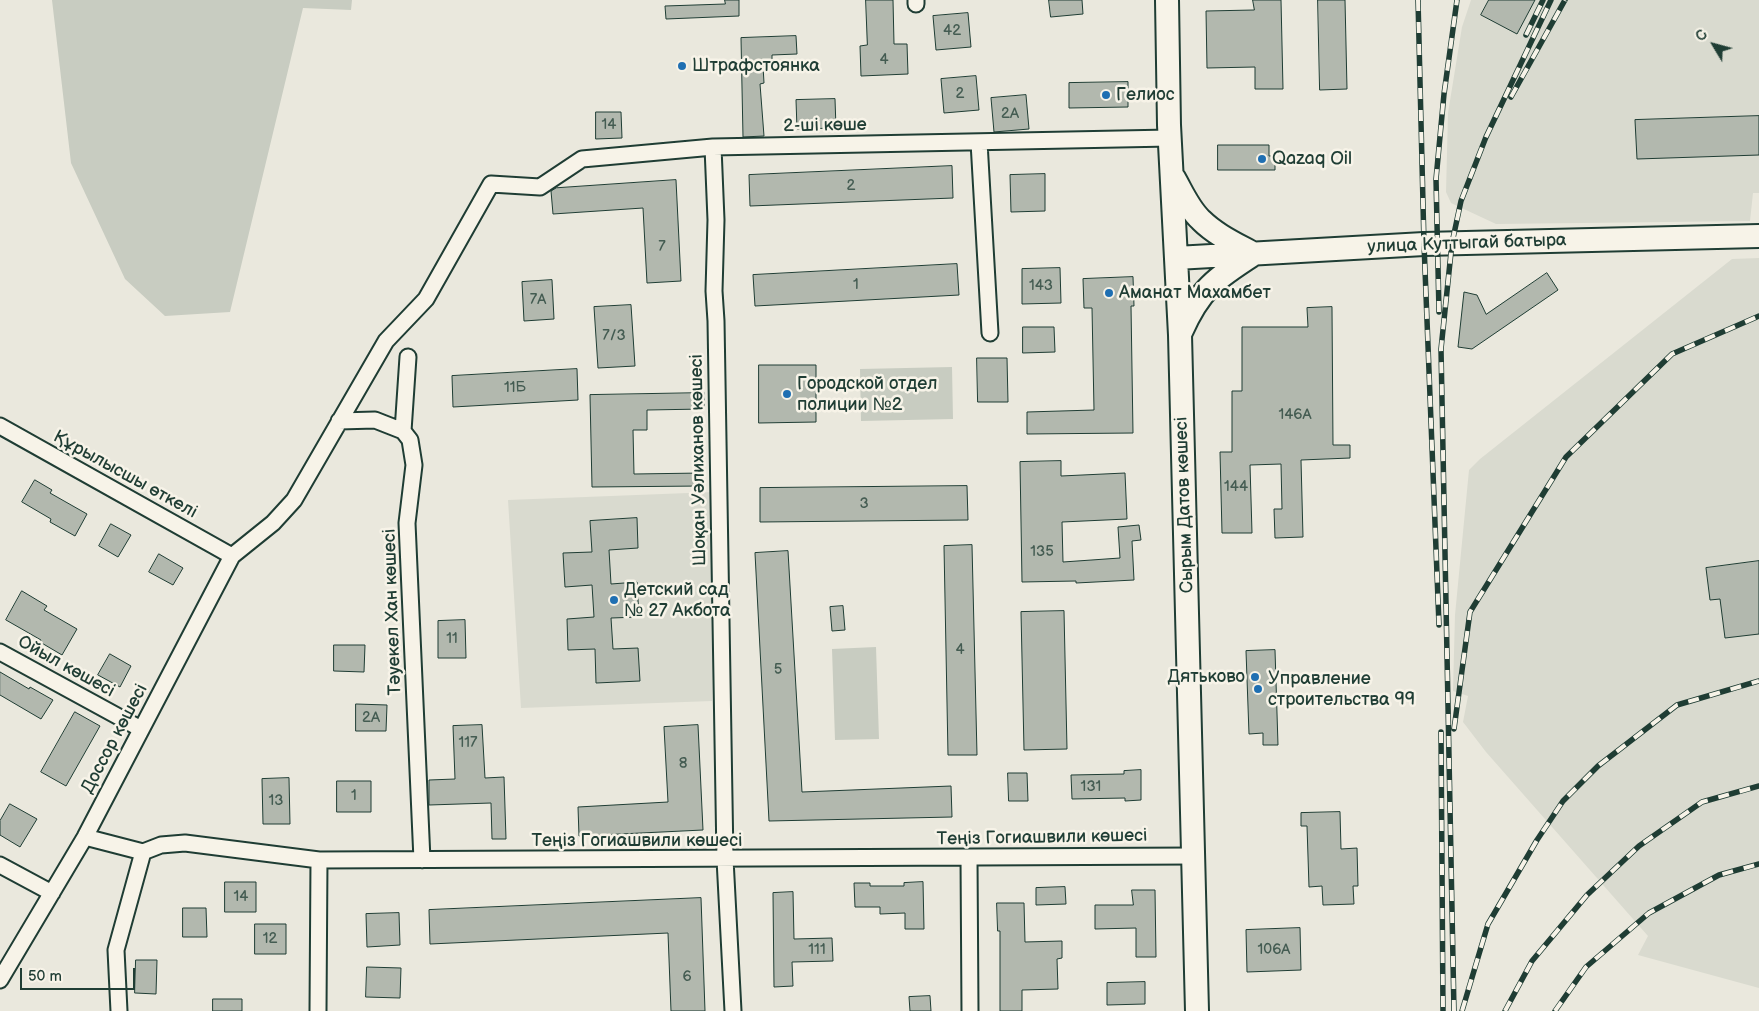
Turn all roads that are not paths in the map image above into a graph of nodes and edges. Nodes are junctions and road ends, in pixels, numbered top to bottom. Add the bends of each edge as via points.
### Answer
1 (1167, 0) edge
2 (1170, 138) junction
3 (979, 142) junction
4 (712, 147) junction
5 (1172, 174) junction
6 (491, 184) joint
7 (1759, 236) edge
8 (1254, 254) junction
9 (1176, 258) junction
10 (990, 333) dead end
11 (1180, 335) junction
12 (408, 357) dead end
13 (339, 421) junction
14 (0, 426) edge
15 (403, 431) junction
16 (232, 556) junction
17 (0, 652) edge
18 (141, 729) junction
19 (85, 837) junction
20 (143, 852) junction
21 (1194, 856) junction
22 (969, 858) junction
23 (724, 859) junction
24 (319, 860) junction
25 (422, 860) junction
26 (0, 865) edge
27 (52, 893) junction
28 (0, 980) edge
29 (119, 1011) edge
30 (318, 1011) edge
31 (733, 1011) edge
32 (970, 1011) edge
33 (1198, 1011) edge

1 - 2 main road, Сырым Датов көшесі
2 - 3 street, 2-ші көше
2 - 5 main road, Сырым Датов көшесі
3 - 4 street, 2-ші көше
3 - 10 street
4 - 6 street, 2-ші көше via 582,158 540,187
4 - 23 street, Шоқан Уәлиханов көшесі via 716,220 714,291
5 - 8 main road via 1201,220
5 - 9 main road, Сырым Датов көшесі
6 - 13 street, Доссор көшесі via 426,299 386,341
7 - 8 main road, улица Куттыгай батыра via 1424,244
8 - 9 main road, улица Куттыгай батыра
8 - 11 main road via 1221,275 1204,291 1191,309
9 - 11 main road, Сырым Датов көшесі
11 - 21 main road, Сырым Датов көшесі
12 - 15 street
13 - 15 street via 376,420
13 - 16 street, Доссор көшесі via 294,500 273,524
14 - 16 street, Құрылысшы өткелі
15 - 25 street, Тәуекел Хан көшесі via 410,440 414,465 408,523
16 - 18 street, Доссор көшесі
17 - 18 street, Ойыл көшесі
18 - 19 street, Доссор көшесі
19 - 20 street
19 - 27 street, Доссор көшесі
20 - 24 street, Теңіз Гогиашвили көшесі via 162,845 185,843
20 - 29 street via 116,950
21 - 22 street, Теңіз Гогиашвили көшесі
21 - 33 main road, Сырым Датов көшесі
22 - 23 street, Теңіз Гогиашвили көшесі
22 - 32 street
23 - 25 street, Теңіз Гогиашвили көшесі
23 - 31 street, Шоқан Уәлиханов көшесі
24 - 25 street, Теңіз Гогиашвили көшесі
24 - 30 street
26 - 27 street
27 - 28 street, Доссор көшесі

